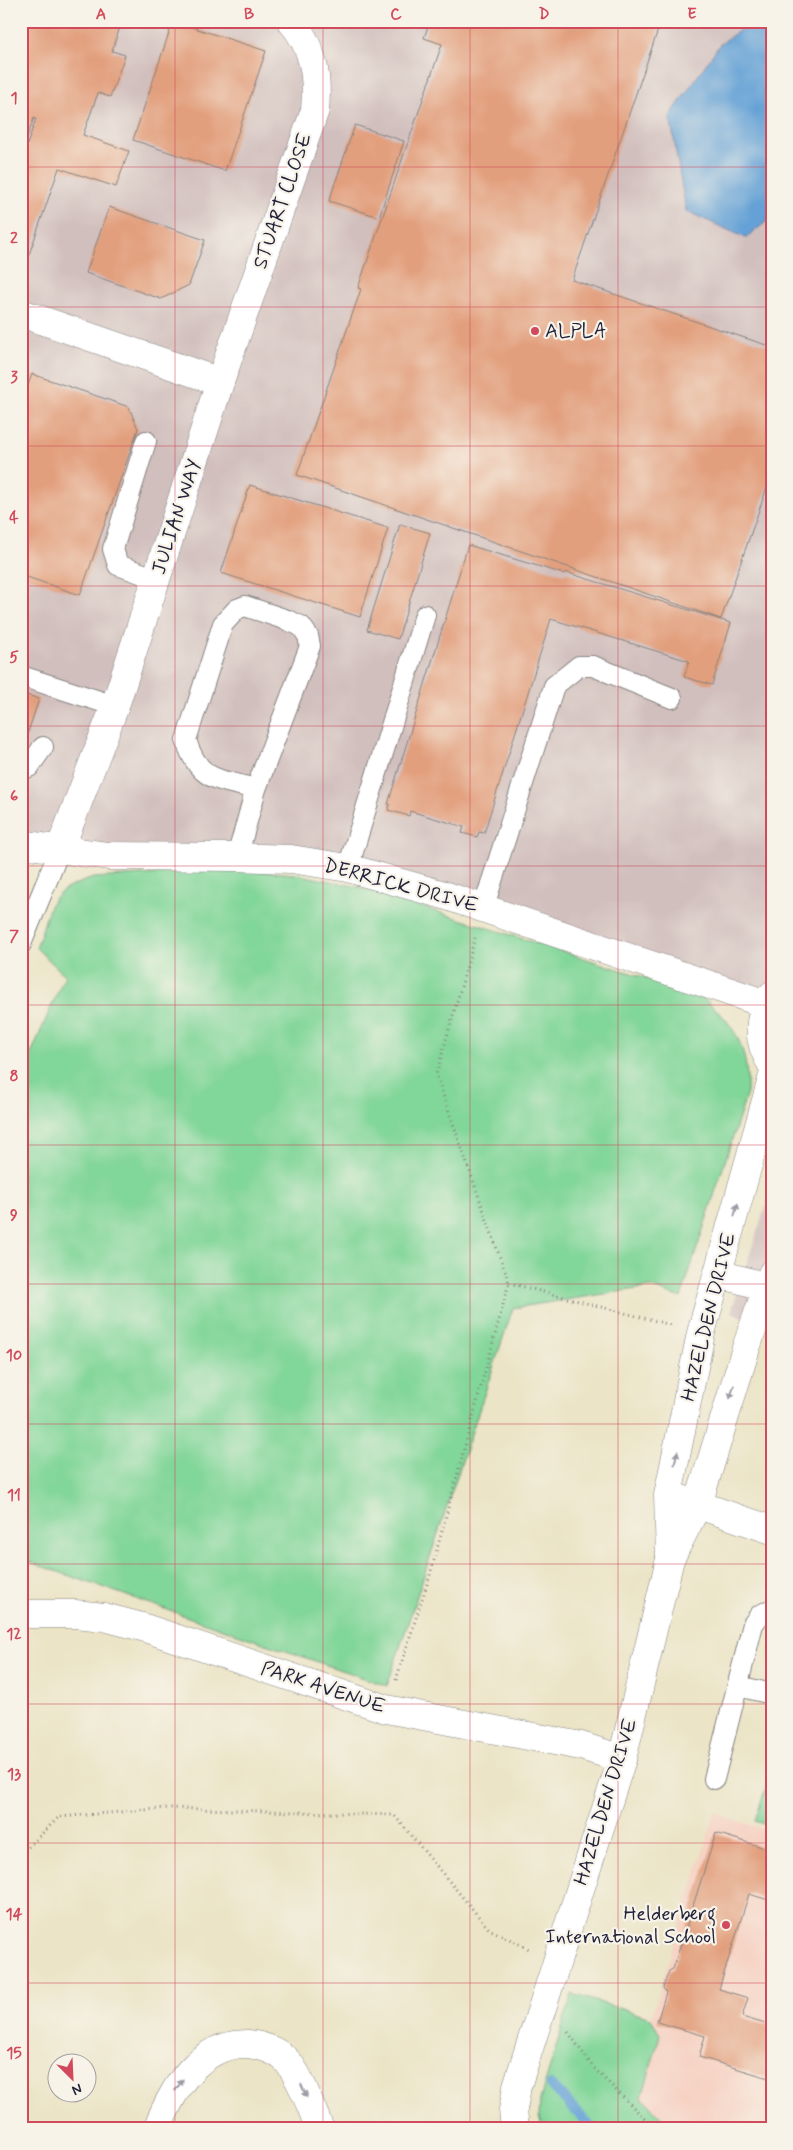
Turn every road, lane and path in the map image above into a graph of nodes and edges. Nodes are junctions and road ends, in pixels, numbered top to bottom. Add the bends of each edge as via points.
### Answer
1 (292, 21) edge
2 (21, 313) edge
3 (220, 382) junction
4 (146, 441) dead end
5 (156, 579) junction
6 (425, 615) dead end
7 (21, 676) edge
8 (672, 698) dead end
9 (115, 706) junction
10 (43, 747) dead end
11 (21, 770) edge
12 (256, 789) junction
13 (21, 844) edge
14 (60, 849) junction
15 (237, 857) junction
16 (348, 868) junction
17 (483, 909) junction
18 (21, 944) edge
19 (769, 999) edge
20 (772, 1065) edge
21 (772, 1079) edge
22 (719, 1274) junction
23 (769, 1280) edge
24 (509, 1283) junction
25 (701, 1333) junction
26 (668, 1494) junction
27 (698, 1504) junction
28 (772, 1530) edge
29 (670, 1558) junction
30 (772, 1609) edge
31 (23, 1612) edge
32 (738, 1686) junction
33 (772, 1694) edge
34 (386, 1709) junction
35 (622, 1759) junction
36 (714, 1779) dead end
37 (21, 1854) edge
38 (533, 1951) dead end
39 (544, 1998) junction
40 (157, 2129) edge
41 (320, 2129) edge
42 (515, 2129) edge
43 (655, 2129) edge

1 - 3 street, STUART CLOSE via 309,50 315,69 315,110
2 - 3 street
3 - 5 street, JULIAN WAY
4 - 5 lane via 113,550 118,565
5 - 9 street, JULIAN WAY
6 - 16 lane
7 - 9 lane
8 - 17 lane via 593,666 579,666 554,686
9 - 14 street, JULIAN WAY
10 - 11 lane via 28,767
12 - 12 lane via 310,646 301,626 245,606 237,609 223,624 186,740 195,762 212,778
12 - 15 lane
13 - 14 street, DERRICK DRIVE
14 - 15 street, DERRICK DRIVE via 108,856
14 - 18 lane
15 - 16 street, DERRICK DRIVE via 291,859
16 - 17 street, DERRICK DRIVE
17 - 19 street, DERRICK DRIVE
17 - 24 path via 436,1075
19 - 20 street via 759,1027 762,1050
22 -> 21 street, HAZELDEN DRIVE
22 - 23 street
22 - 25 street, HAZELDEN DRIVE
23 -> 27 street, HAZELDEN DRIVE
24 - 25 path
24 - 34 path via 430,1575
26 -> 25 street, HAZELDEN DRIVE
26 - 27 street
26 - 29 street, HAZELDEN DRIVE
27 - 28 street
27 - 29 street, HAZELDEN DRIVE
29 - 35 street, HAZELDEN DRIVE
30 - 32 lane via 760,1615 753,1624
31 - 34 street, PARK AVENUE via 75,1614 142,1627
32 - 33 lane
32 - 36 lane
34 - 35 street, PARK AVENUE via 581,1746
35 - 39 street, HAZELDEN DRIVE
37 - 38 path via 59,1817 169,1808 394,1815 488,1929
39 - 42 street, HAZELDEN DRIVE via 517,2086 513,2110
39 - 43 path via 593,2067
40 -> 41 street via 178,2085 197,2063 215,2051 237,2044 260,2046 285,2058 299,2080

